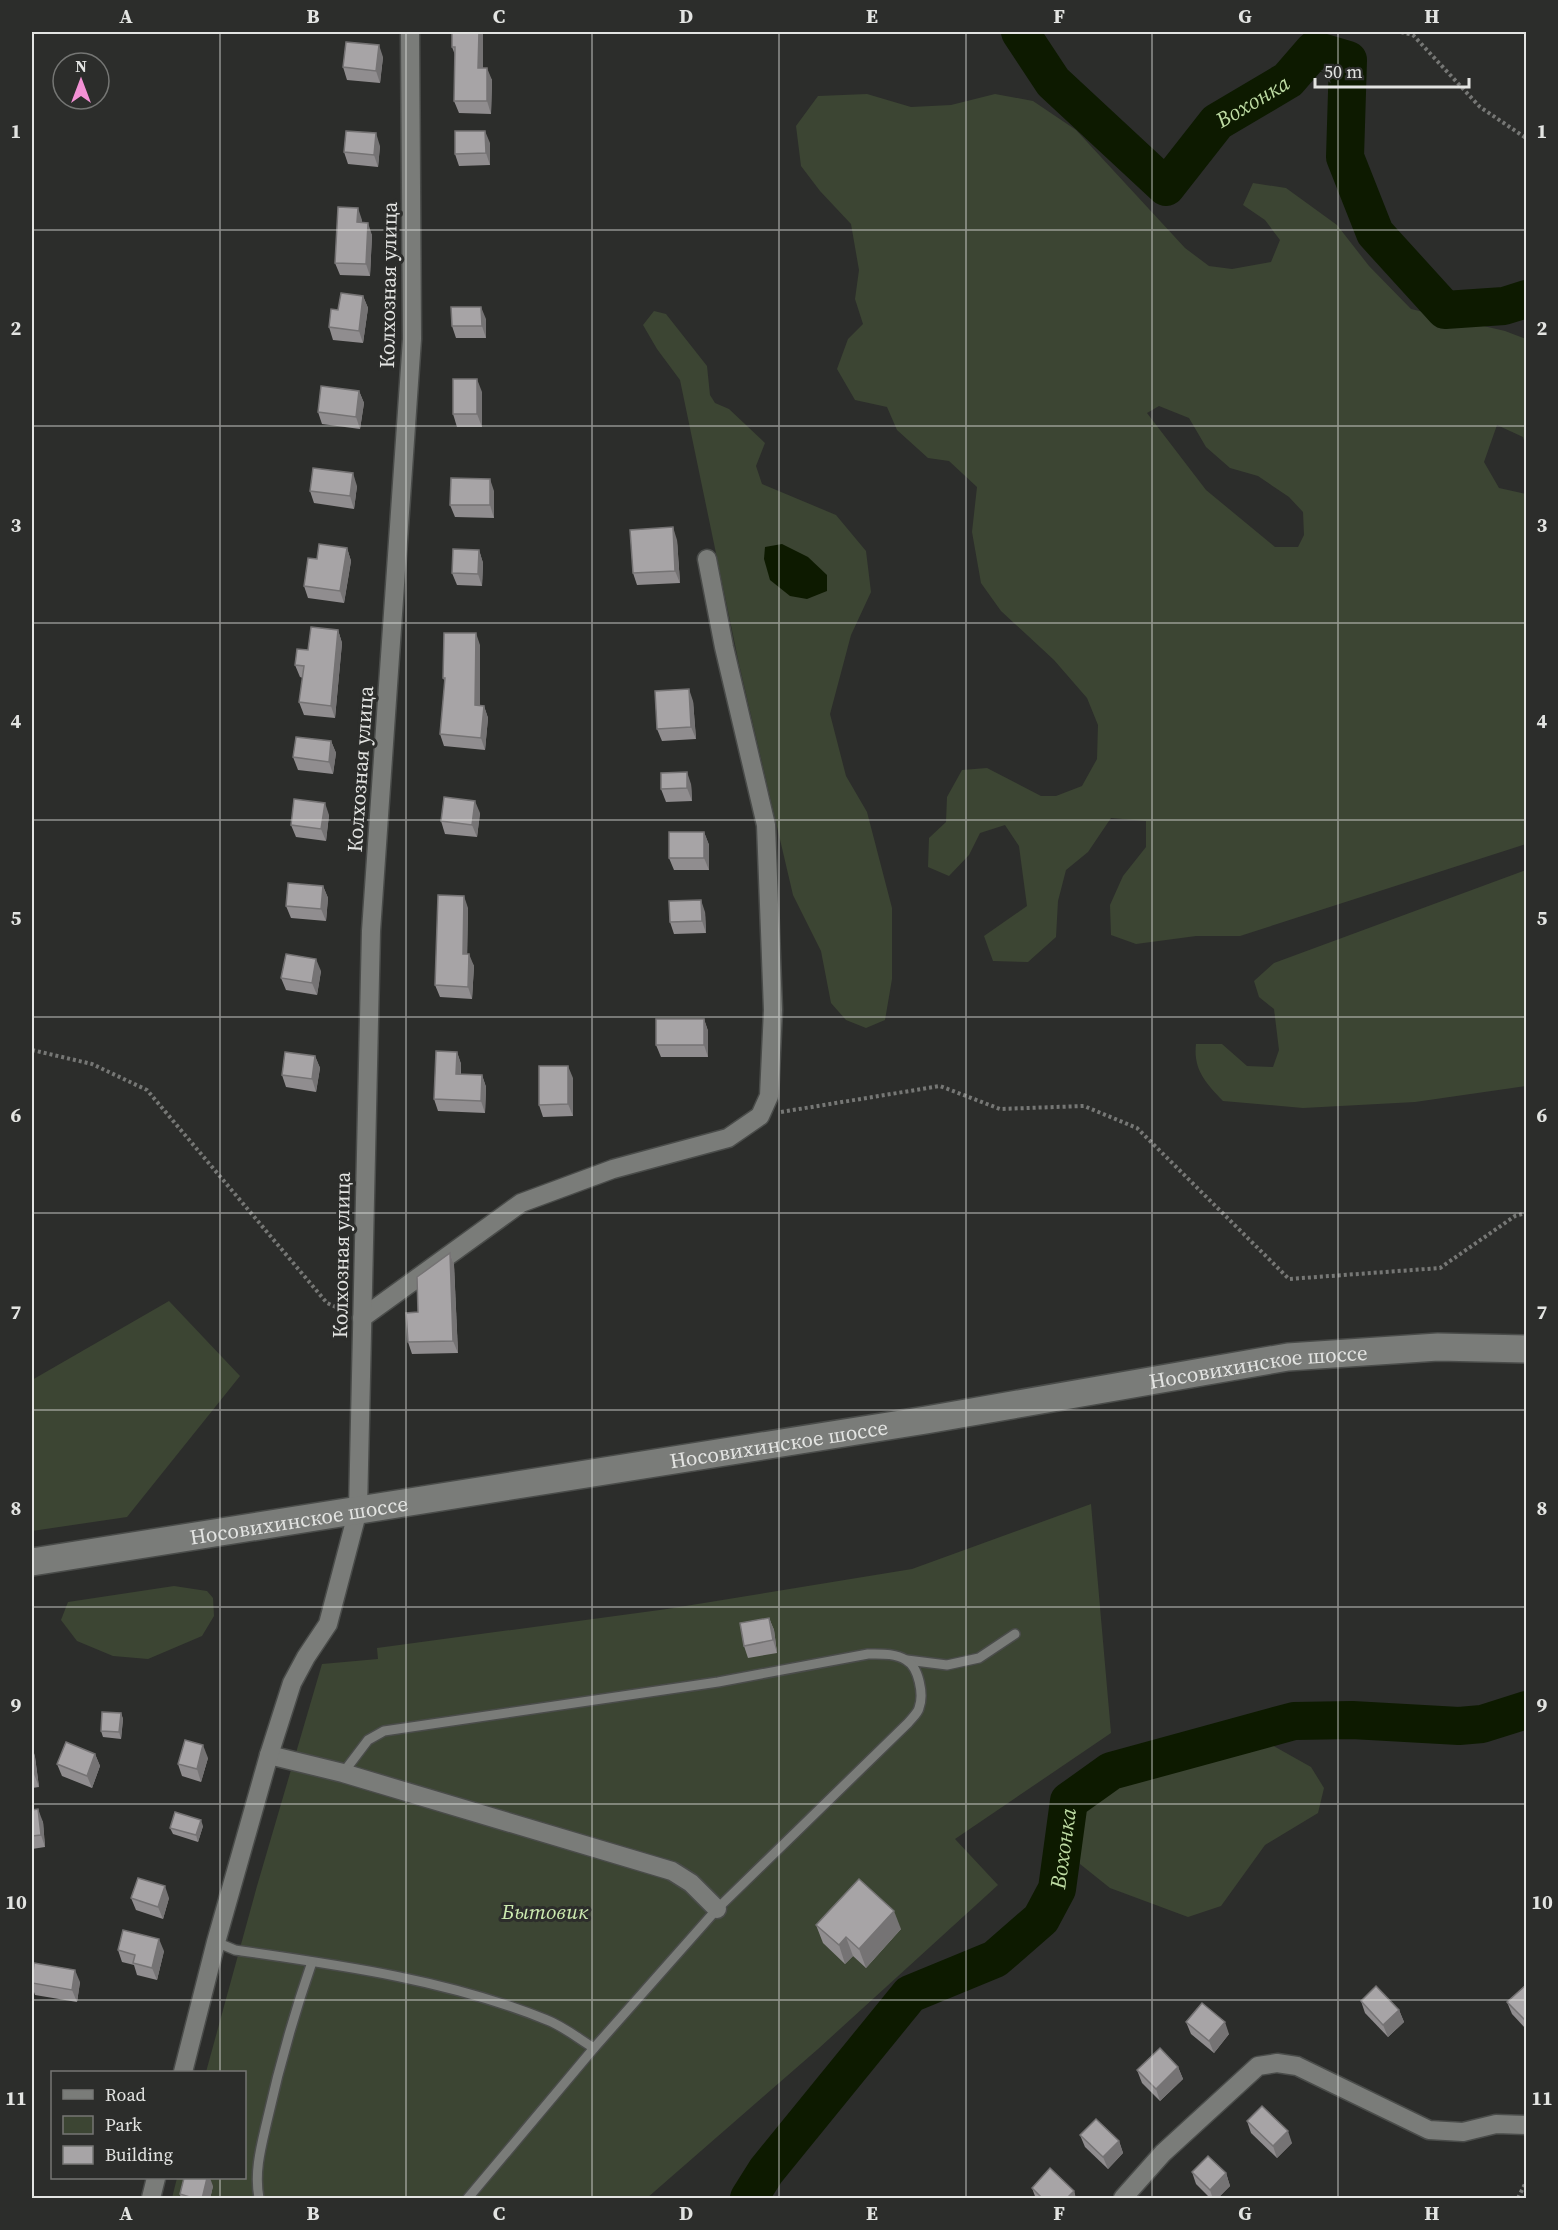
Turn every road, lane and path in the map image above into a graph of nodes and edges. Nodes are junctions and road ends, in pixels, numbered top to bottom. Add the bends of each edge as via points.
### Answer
1 (410, 32) edge
2 (1401, 32) edge
3 (1527, 138) edge
4 (707, 559) dead end
5 (32, 1050) edge
6 (760, 1116) junction
7 (1527, 1213) edge
8 (362, 1318) junction
9 (1527, 1349) edge
10 (358, 1510) junction
11 (32, 1562) edge
12 (1015, 1634) dead end
13 (907, 1660) junction
14 (269, 1755) junction
15 (343, 1773) junction
16 (717, 1909) junction
17 (216, 1942) junction
18 (312, 1962) junction
19 (594, 2048) junction
20 (184, 2071) edge
21 (1527, 2125) edge
22 (156, 2179) edge
23 (1527, 2182) edge
24 (151, 2199) edge
25 (259, 2199) edge
26 (468, 2199) edge
27 (1122, 2199) edge
28 (1518, 2199) edge

1 - 8 street, Колхозная улица via 412,339 371,931
2 - 3 path via 1413,35 1480,107
4 - 6 street via 766,825 773,1010 769,1096
5 - 8 path via 92,1064 147,1090 327,1303
6 - 7 path via 940,1086 1000,1109 1084,1106 1137,1128 1289,1279 1440,1268 1515,1216
6 - 8 street via 728,1138 613,1169 521,1203
8 - 10 street, Колхозная улица
9 - 10 main road, Носовихинское шоссе via 1438,1347 1288,1357 926,1420
10 - 11 main road, Носовихинское шоссе
10 - 14 street, Колхозная улица via 328,1624 292,1683
12 - 13 lane via 979,1658 947,1665
13 - 15 lane via 868,1654 718,1682 384,1731 368,1740
13 - 16 lane via 916,1671 920,1691 919,1709 908,1724
14 - 15 street
14 - 17 street, Колхозная улица
15 - 16 street via 672,1871 691,1883
16 - 19 lane
17 - 18 lane via 235,1950
17 - 20 street, Колхозная улица
18 - 19 lane via 474,1995 549,2021
18 - 25 lane via 288,2031 269,2111 256,2178
19 - 26 lane
21 - 27 street via 1496,2124 1463,2132 1429,2130 1297,2066 1258,2066 1163,2153
22 - 24 street
23 - 28 path

